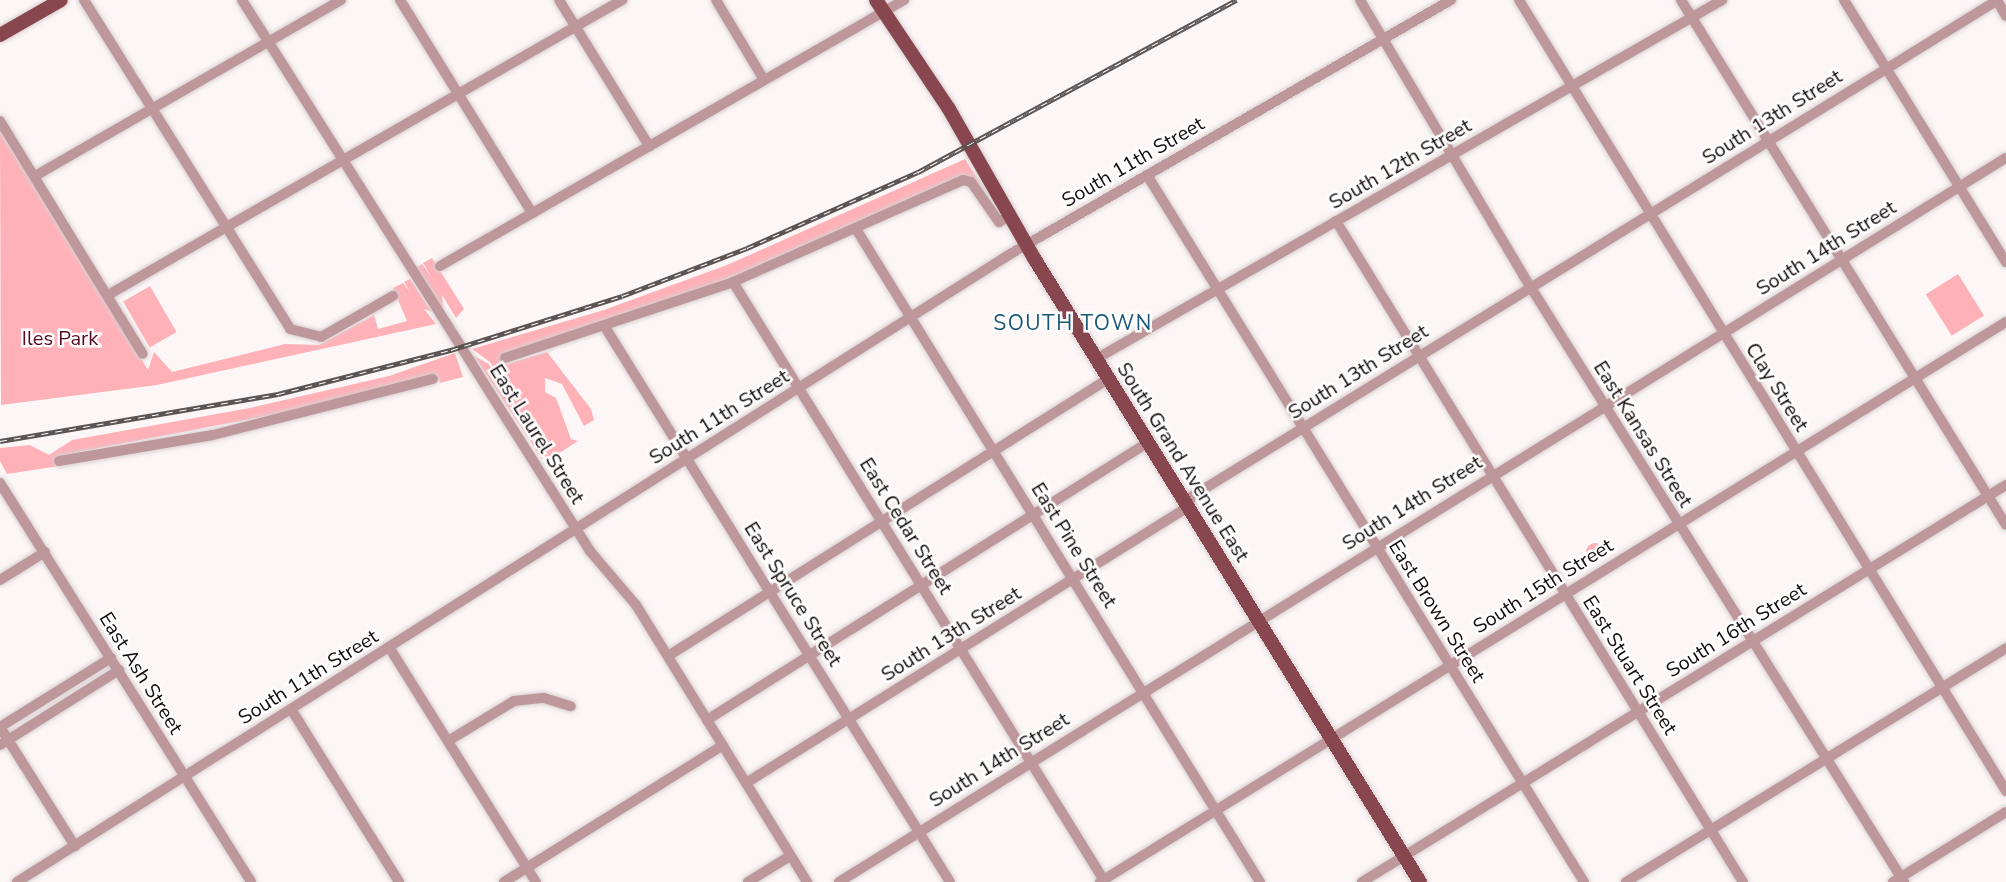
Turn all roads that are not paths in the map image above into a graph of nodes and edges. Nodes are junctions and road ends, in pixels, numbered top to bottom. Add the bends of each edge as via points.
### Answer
1 (61, 0) edge
2 (84, 0) edge
3 (242, 0) edge
4 (341, 0) edge
5 (400, 0) edge
6 (559, 0) edge
7 (622, 0) edge
8 (716, 0) edge
9 (904, 0) edge
10 (1360, 0) edge
11 (1451, 0) edge
12 (1519, 0) edge
13 (1681, 0) edge
14 (1722, 0) edge
15 (1844, 0) edge
16 (1997, 0) edge
17 (880, 6) edge
18 (2006, 16) edge
19 (1691, 18) junction
20 (576, 27) junction
21 (0, 35) edge
22 (1382, 40) junction
23 (268, 42) junction
24 (1886, 68) junction
25 (764, 80) junction
26 (1570, 87) junction
27 (459, 94) junction
28 (151, 109) junction
29 (0, 121) edge
30 (1767, 141) junction
31 (649, 146) junction
32 (1450, 156) junction
33 (2006, 158) edge
34 (342, 161) junction
35 (1147, 175) junction
36 (35, 176) junction
37 (1959, 187) junction
38 (532, 213) junction
39 (1649, 214) junction
40 (1009, 216) junction
41 (1336, 221) junction
42 (225, 227) junction
43 (856, 229) junction
44 (1026, 245) junction
45 (1841, 260) junction
46 (2006, 262) edge
47 (440, 266) dead end
48 (733, 282) junction
49 (1531, 287) junction
50 (1217, 289) junction
51 (108, 295) junction
52 (393, 296) dead end
53 (910, 317) junction
54 (2006, 322) edge
55 (606, 327) junction
56 (1722, 333) junction
57 (143, 354) dead end
58 (1418, 357) junction
59 (505, 358) dead end
60 (1096, 359) junction
61 (1914, 378) junction
62 (433, 379) dead end
63 (1108, 379) junction
64 (798, 388) junction
65 (1604, 405) junction
66 (1302, 428) junction
67 (1147, 443) junction
68 (994, 450) junction
69 (1796, 451) junction
70 (687, 458) junction
71 (59, 461) dead end
72 (1491, 475) junction
73 (0, 483) edge
74 (2006, 485) edge
75 (1988, 496) junction
76 (1188, 507) junction
77 (1034, 514) junction
78 (882, 521) junction
79 (1677, 524) junction
80 (2006, 525) edge
81 (576, 529) junction
82 (1376, 546) junction
83 (45, 552) junction
84 (1869, 570) junction
85 (1073, 578) junction
86 (0, 580) edge
87 (922, 585) junction
88 (770, 592) junction
89 (1565, 594) junction
90 (1257, 619) junction
91 (1750, 642) junction
92 (389, 646) junction
93 (2006, 648) edge
94 (962, 649) junction
95 (810, 655) junction
96 (668, 656) junction
97 (111, 658) junction
98 (1449, 665) junction
99 (119, 670) junction
100 (1942, 688) junction
101 (1144, 691) junction
102 (571, 706) dead end
103 (291, 709) junction
104 (1638, 711) junction
105 (850, 719) junction
106 (707, 720) junction
107 (0, 727) edge
108 (1330, 738) junction
109 (448, 741) junction
110 (4, 743) edge
111 (723, 745) junction
112 (1825, 760) junction
113 (1031, 761) junction
114 (185, 777) junction
115 (746, 783) junction
116 (1522, 783) junction
117 (2006, 791) edge
118 (1216, 809) junction
119 (2006, 812) edge
120 (1711, 830) junction
121 (919, 832) junction
122 (75, 846) junction
123 (790, 856) junction
124 (1404, 856) junction
125 (527, 867) junction
126 (1899, 880) edge
127 (249, 881) edge
128 (1103, 881) edge
129 (17, 882) edge
130 (399, 882) edge
131 (504, 882) edge
132 (536, 882) edge
133 (748, 882) edge
134 (807, 882) edge
135 (839, 882) edge
136 (950, 882) edge
137 (1260, 882) edge
138 (1362, 882) edge
139 (1420, 882) edge
140 (1584, 882) edge
141 (1626, 882) edge
142 (1743, 882) edge

1 - 21 main road
2 - 28 street
3 - 23 street, East Laurel Street
4 - 23 street
5 - 27 street
6 - 20 street
7 - 20 street
8 - 25 street
9 - 17 street
10 - 22 street, East Kansas Street
11 - 22 street, South 11th Street
12 - 26 street, Clay Street
13 - 19 street
14 - 19 street, South 12th Street
15 - 24 street
16 - 18 street
16 - 24 street, South 13th Street
17 - 25 street
17 - 40 main road, South Grand Avenue East via 949,109
19 - 26 street, South 12th Street
19 - 30 street
20 - 27 street
20 - 31 street
22 - 32 street, East Kansas Street
22 - 35 street, South 11th Street
23 - 28 street
23 - 34 street, East Laurel Street
24 - 30 street, South 13th Street
24 - 37 street
25 - 31 street
26 - 32 street, South 12th Street
26 - 39 street, Clay Street
27 - 34 street
27 - 38 street
28 - 36 street
28 - 42 street
29 - 36 street
30 - 39 street, South 13th Street
30 - 45 street
31 - 38 street
32 - 41 street, South 12th Street
32 - 49 street, East Kansas Street
33 - 37 street, South 14th Street
34 - 42 street
34 - 81 street, East Laurel Street
35 - 44 street, South 11th Street
35 - 50 street, East Brown Street
36 - 51 street
37 - 45 street, South 14th Street
37 - 46 street
38 - 47 street
39 - 49 street, South 13th Street
39 - 56 street, Clay Street
40 - 43 street via 999,222 971,183 963,180
40 - 44 main road, South Grand Avenue East
41 - 50 street, South 12th Street
41 - 58 street, East Stuart Street
42 - 51 street
42 - 52 street via 285,323 310,339
43 - 48 street
43 - 53 street, East Pine Street
44 - 53 street, South 11th Street
44 - 60 main road, South Grand Avenue East
45 - 56 street, South 14th Street
45 - 61 street
48 - 55 street
48 - 64 street, East Cedar Street
49 - 58 street, South 13th Street
49 - 65 street, East Kansas Street
50 - 60 street, South 12th Street
50 - 66 street, East Brown Street
51 - 57 street
53 - 64 street, South 11th Street
53 - 68 street, East Pine Street
54 - 61 street, South 15th Street
55 - 59 street
55 - 70 street, East Spruce Street
56 - 65 street, South 14th Street
56 - 69 street, Clay Street
58 - 66 street, South 13th Street
58 - 72 street, East Stuart Street
60 - 63 main road, South Grand Avenue East
61 - 69 street, South 15th Street
61 - 75 street
62 - 71 street via 213,435
63 - 67 main road, South Grand Avenue East
63 - 68 street
64 - 70 street, South 11th Street
64 - 78 street, East Cedar Street
65 - 72 street, South 14th Street
65 - 79 street, East Kansas Street
66 - 76 street, South 13th Street via 1191,497
66 - 82 street, East Brown Street
67 - 76 main road, South Grand Avenue East
67 - 77 street
68 - 77 street, East Pine Street
68 - 78 street
69 - 79 street, South 15th Street
69 - 84 street, Clay Street
70 - 81 street, South 11th Street
70 - 88 street, East Spruce Street
72 - 82 street, South 14th Street
72 - 89 street, East Stuart Street
73 - 83 street, East Ash Street
74 - 75 street, South 16th Street
75 - 80 street
75 - 84 street, South 16th Street
76 - 85 street, South 13th Street
76 - 90 main road, South Grand Avenue East
77 - 85 street, East Pine Street
77 - 87 street
78 - 87 street, East Cedar Street
78 - 88 street
79 - 89 street, South 15th Street
79 - 91 street, East Kansas Street
81 - 92 street, South 11th Street
81 - 96 street, East Laurel Street via 636,605
82 - 90 street, South 14th Street
82 - 98 street, East Brown Street
83 - 86 street
83 - 97 street, East Ash Street
84 - 91 street, South 16th Street
84 - 100 street, Clay Street
85 - 94 street, South 13th Street
85 - 101 street, East Pine Street
87 - 94 street, East Cedar Street
87 - 95 street
88 - 95 street, East Spruce Street
88 - 96 street
89 - 98 street, South 15th Street
89 - 104 street, East Stuart Street
90 - 101 street, South 14th Street
90 - 108 main road, South Grand Avenue East
91 - 104 street, South 16th Street
91 - 112 street, East Kansas Street
92 - 103 street, South 11th Street
92 - 109 street
93 - 100 street
94 - 105 street, South 13th Street
94 - 113 street, East Cedar Street
95 - 105 street, East Spruce Street
95 - 106 street
96 - 106 street, East Laurel Street
97 - 99 street, East Ash Street
97 - 107 street
98 - 108 street, South 15th Street
98 - 116 street, East Brown Street
99 - 110 street
99 - 114 street, East Ash Street
100 - 112 street
100 - 117 street, Clay Street
101 - 113 street, South 14th Street
101 - 118 street, East Pine Street
102 - 109 street via 544,698 514,701
103 - 114 street, South 11th Street
103 - 130 street
104 - 116 street, South 16th Street
104 - 120 street, East Stuart Street
105 - 115 street, South 13th Street
105 - 121 street, East Spruce Street
106 - 111 street, East Laurel Street
107 - 110 street
108 - 118 street, South 15th Street
108 - 124 main road, South Grand Avenue East
109 - 125 street
110 - 122 street
111 - 115 street, East Laurel Street
111 - 125 street
112 - 120 street
112 - 126 street, East Kansas Street
113 - 121 street, South 14th Street
113 - 128 street, East Cedar Street
114 - 122 street, South 11th Street
114 - 127 street, East Ash Street
115 - 123 street, East Laurel Street
116 - 124 street, South 16th Street
116 - 140 street, East Brown Street
118 - 128 street, South 15th Street
118 - 137 street, East Pine Street
119 - 126 street
120 - 141 street
120 - 142 street, East Stuart Street
121 - 135 street, South 14th Street
121 - 136 street, East Spruce Street
122 - 129 street, South 11th Street
123 - 133 street
123 - 134 street, East Laurel Street
124 - 138 street, South 16th Street
124 - 139 main road, South Grand Avenue East
125 - 131 street
125 - 132 street

